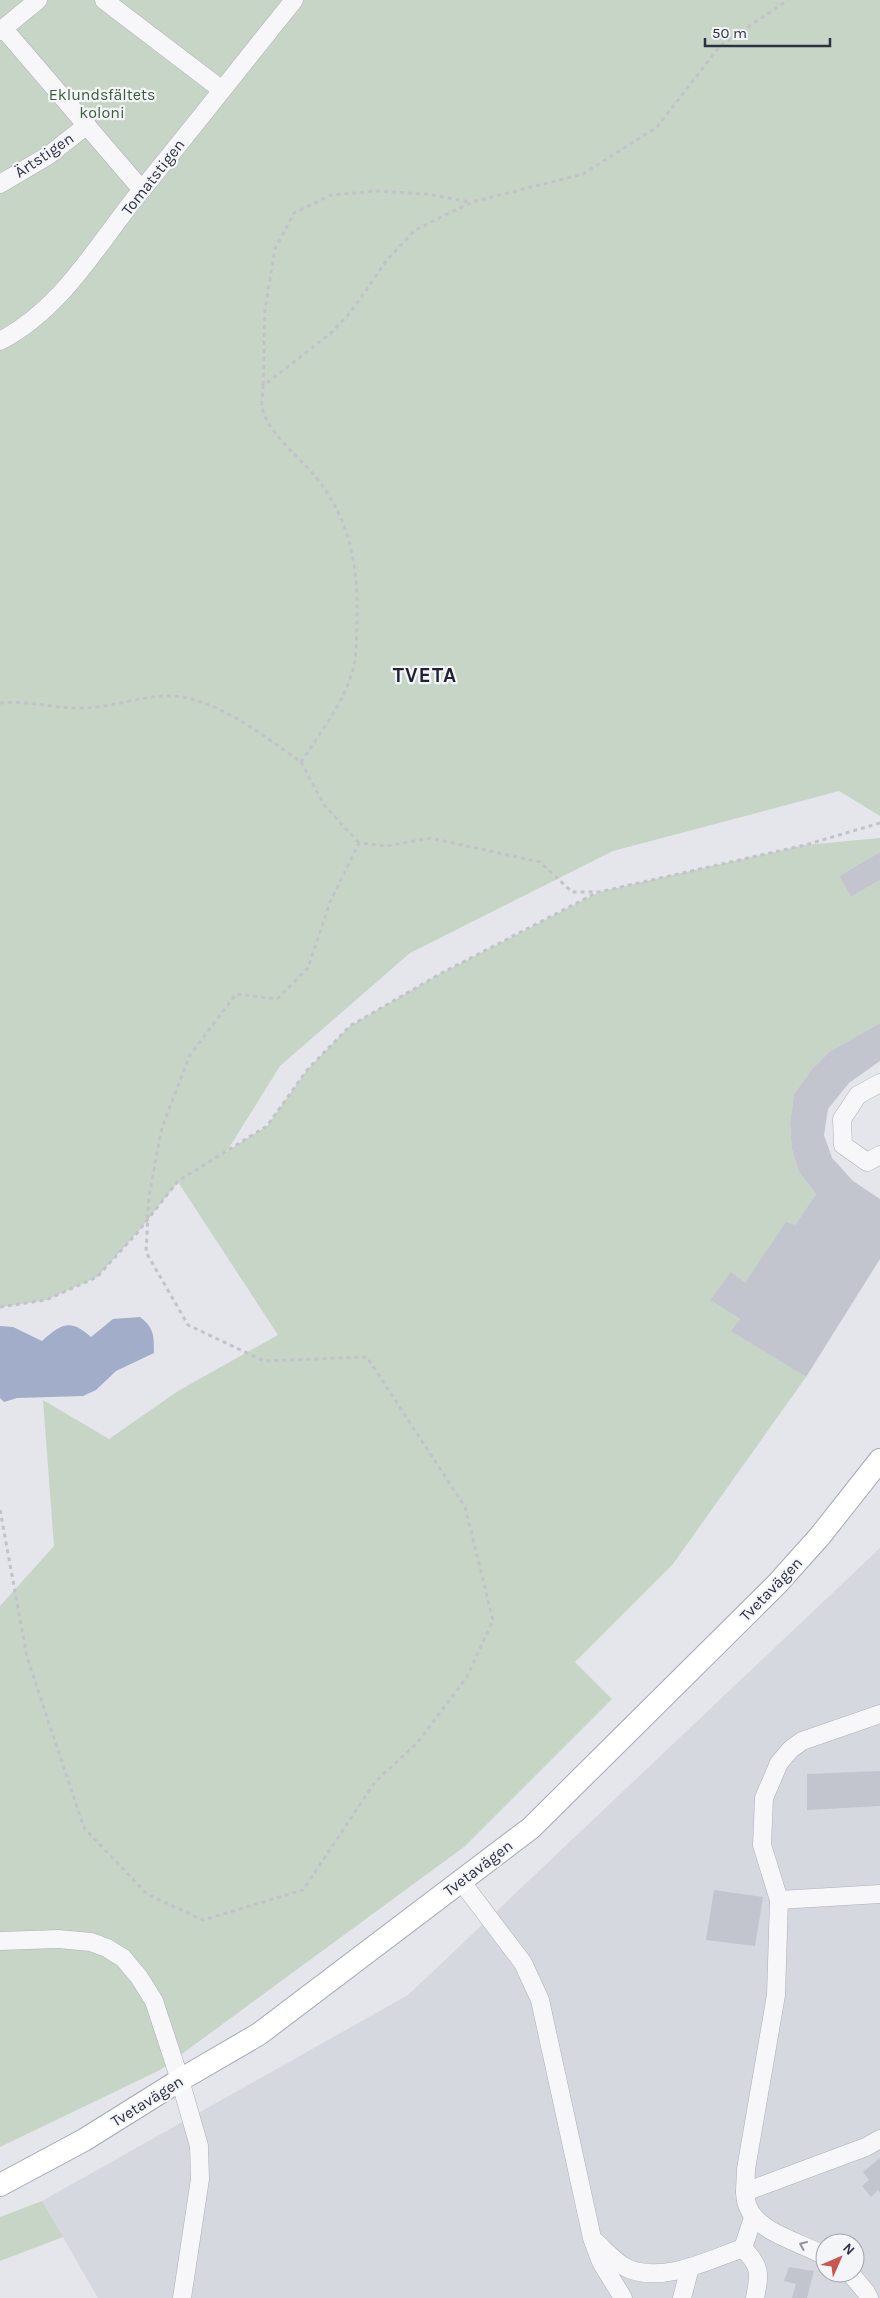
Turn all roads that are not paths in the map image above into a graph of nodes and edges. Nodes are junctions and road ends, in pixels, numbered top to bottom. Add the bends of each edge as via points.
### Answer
1 (38, 0) edge
2 (104, 0) edge
3 (294, 0) edge
4 (2, 30) edge
5 (222, 90) junction
6 (87, 125) junction
7 (0, 184) edge
8 (142, 190) junction
9 (0, 341) edge
10 (880, 1083) edge
11 (880, 1156) edge
12 (880, 1460) edge
13 (880, 1714) edge
14 (461, 1881) junction
15 (880, 1894) edge
16 (778, 1900) junction
17 (0, 1941) edge
18 (180, 2080) junction
19 (880, 2139) edge
20 (0, 2186) edge
21 (745, 2192) junction
22 (753, 2218) junction
23 (592, 2238) junction
24 (743, 2248) junction
25 (815, 2251) edge
26 (690, 2267) junction
27 (858, 2283) edge
28 (182, 2298) edge
29 (623, 2298) edge
30 (682, 2298) edge
31 (755, 2298) edge
32 (869, 2298) edge

1 - 4 street
2 - 5 street
3 - 5 street, Tomatstigen
4 - 6 street
5 - 8 street, Tomatstigen
6 - 7 street, Ärtstigen via 49,155
6 - 8 street
8 - 9 street, Tomatstigen via 75,278 48,307
10 - 11 street via 858,1095 842,1119 843,1144 867,1162
12 - 14 main road, Tvetavägen via 777,1584 531,1828
13 - 16 street via 802,1741 779,1763 764,1798 762,1846
14 - 18 main road, Tvetavägen via 259,2034
14 - 23 street via 523,1963 540,2000
15 - 16 street
16 - 21 street via 776,1995 746,2169
17 - 18 street via 58,1939 90,1942 123,1958 154,2001
18 - 20 main road, Tvetavägen via 84,2140
18 - 28 street via 198,2146 200,2179
19 - 21 street
21 - 22 street
22 - 24 street
25 -> 22 street
23 - 26 street via 616,2262 628,2269 657,2273
23 - 29 street via 601,2262
24 - 26 street
24 - 31 street via 757,2266 760,2276
26 - 30 street
27 - 32 street

